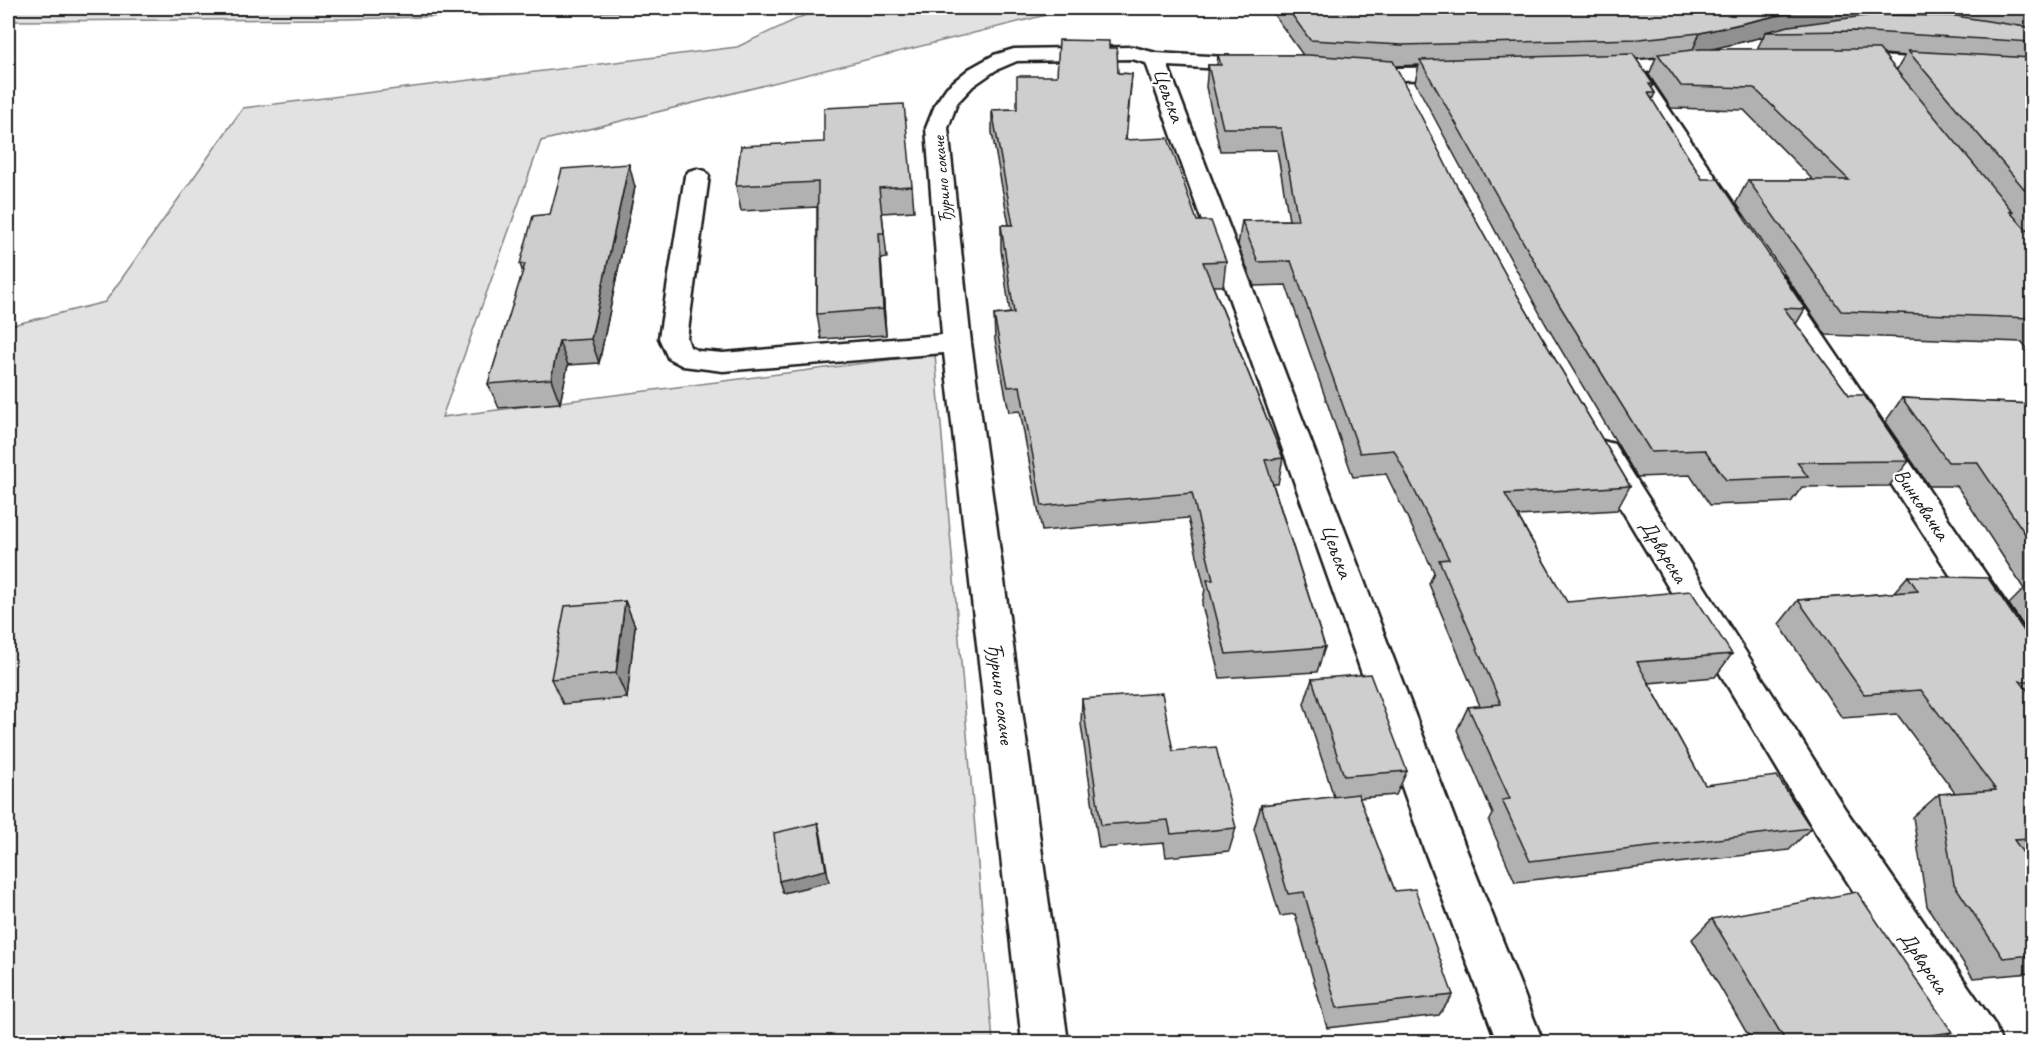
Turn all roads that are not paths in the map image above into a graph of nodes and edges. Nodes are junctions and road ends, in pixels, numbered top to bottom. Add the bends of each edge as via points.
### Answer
1 (1825, 44) joint
2 (1155, 59) junction
3 (1873, 60) junction
4 (1773, 61) edge
5 (1692, 62) junction
6 (1279, 66) edge
7 (1631, 68) junction
8 (1338, 70) edge
9 (1573, 70) edge
10 (2032, 71) edge
11 (1480, 72) edge
12 (1397, 74) junction
13 (1896, 88) edge
14 (1413, 105) edge
15 (697, 176) dead end
16 (957, 343) junction
17 (1588, 427) edge
18 (2032, 671) edge
19 (1046, 1042) edge
20 (1520, 1042) edge
21 (1978, 1042) edge

1 - 3 street
1 - 5 lane via 1736,48
2 - 6 street, Ђурино сокаче
2 - 16 street, Ђурино сокаче via 1133,53 1014,55 972,76 950,97 939,115 937,128
2 - 20 street, Цељска via 1445,849
3 - 10 street
3 - 13 street
4 - 5 street
5 - 7 street
7 - 9 street
7 - 18 street, Винковачка
8 - 12 street
11 - 12 street
12 - 14 street
15 - 16 street via 673,338 678,352 693,360 723,362
16 - 19 street, Ђурино сокаче
17 - 21 street, Дрварска via 1831,822

